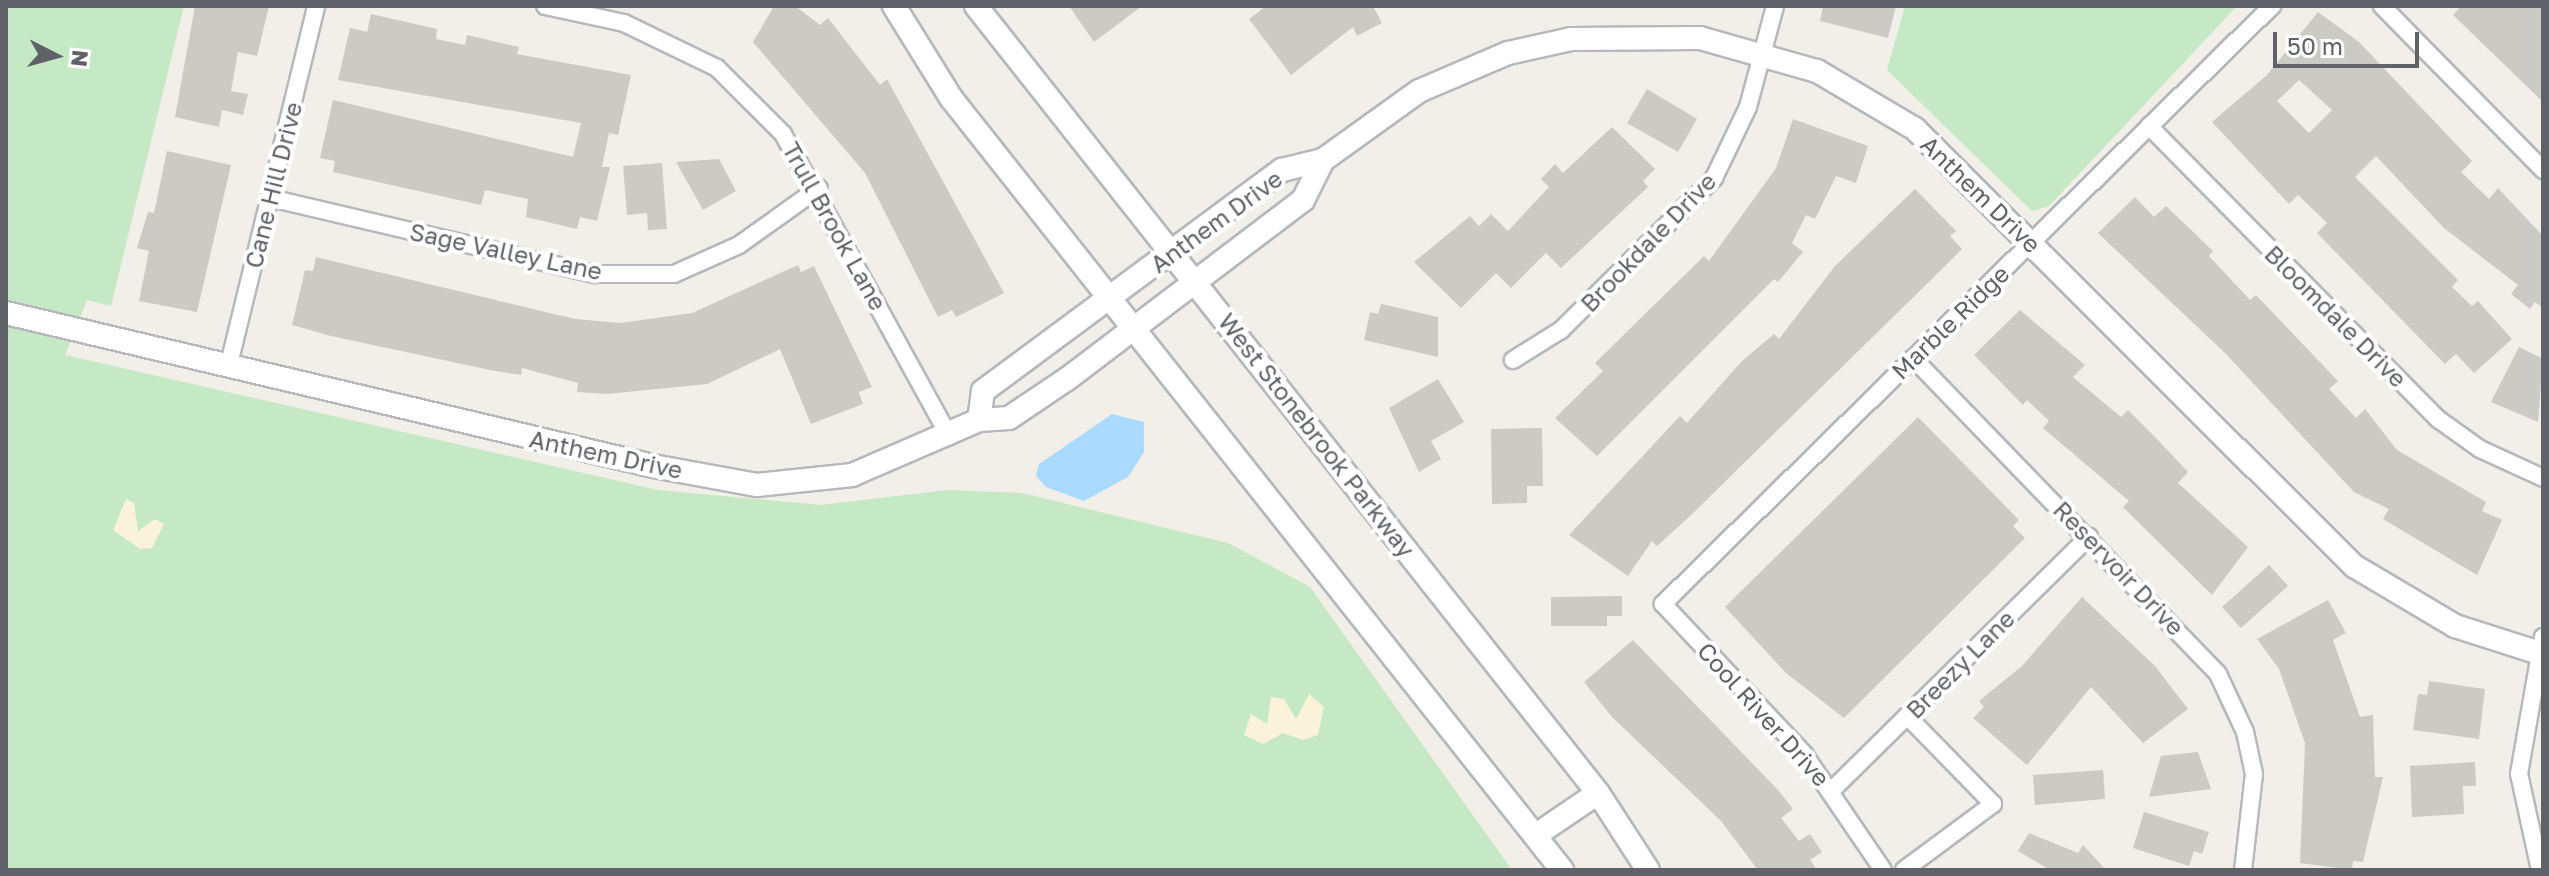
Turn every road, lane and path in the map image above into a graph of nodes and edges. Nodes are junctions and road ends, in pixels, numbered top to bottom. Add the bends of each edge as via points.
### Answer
1 (316, 6) edge
2 (545, 6) edge
3 (628, 6) edge
4 (894, 6) edge
5 (976, 6) edge
6 (1775, 6) edge
7 (2272, 6) edge
8 (2382, 6) edge
9 (624, 23) junction
10 (1763, 51) junction
11 (2149, 126) junction
12 (1323, 160) junction
13 (2543, 170) edge
14 (819, 188) junction
15 (270, 198) junction
16 (2031, 242) junction
17 (1172, 252) junction
18 (1194, 280) junction
19 (1110, 298) junction
20 (6, 313) edge
21 (1132, 326) junction
22 (1913, 358) junction
23 (1513, 360) dead end
24 (229, 364) junction
25 (979, 420) junction
26 (949, 436) junction
27 (2543, 478) edge
28 (2089, 537) junction
29 (1663, 604) joint
30 (2542, 648) edge
31 (1907, 716) junction
32 (1832, 790) junction
33 (1598, 793) junction
34 (1539, 833) junction
35 (1562, 870) edge
36 (1648, 870) edge
37 (1883, 870) edge
38 (1904, 870) edge
39 (2243, 870) edge
40 (2540, 870) edge

1 - 15 street, Cane Hill Drive
2 - 9 street, Trull Brook Lane
3 - 9 street
4 - 19 street via 951,98
5 - 17 street, West Stonebrook Parkway
6 - 10 street, Brookdale Drive
7 - 11 street, Marble Ridge
8 - 13 street
9 - 14 street, Trull Brook Lane via 717,68 783,134
10 - 12 street, Anthem Drive via 1668,35 1539,45 1419,91
10 - 16 street, Anthem Drive via 1892,113
10 - 23 street, Brookdale Drive via 1734,144 1702,193 1561,330
11 - 16 street, Marble Ridge
11 - 27 street, Bloomdale Drive via 2438,419 2480,449
12 - 17 street, Anthem Drive via 1282,170
12 - 18 street, Anthem Drive via 1303,200
14 - 15 street, Sage Valley Lane via 739,245 674,274 595,274
14 - 26 street, Trull Brook Lane
15 - 24 street, Cane Hill Drive
16 - 22 street, Marble Ridge
16 - 30 street, Anthem Drive via 2354,566 2455,626
17 - 18 street, West Stonebrook Parkway
17 - 19 street, Anthem Drive
18 - 21 street, Anthem Drive
18 - 33 street, West Stonebrook Parkway
19 - 21 street
19 - 25 street, Anthem Drive via 983,391
20 - 24 street, Anthem Drive
21 - 25 street, Anthem Drive via 1009,418
21 - 34 street
22 - 28 street, Reservoir Drive
22 - 29 street, Marble Ridge
24 - 26 street, Anthem Drive via 757,485 852,475
25 - 26 street, Anthem Drive
28 - 31 street, Breezy Lane
28 - 39 street, Reservoir Drive via 2191,641 2229,693 2250,753 2254,816
29 - 32 street, Cool River Drive
30 - 40 street via 2519,774
31 - 32 street, Breezy Lane
31 - 38 street via 1993,804
32 - 37 street, Cool River Drive
33 - 34 street
33 - 36 street, West Stonebrook Parkway
34 - 35 street

